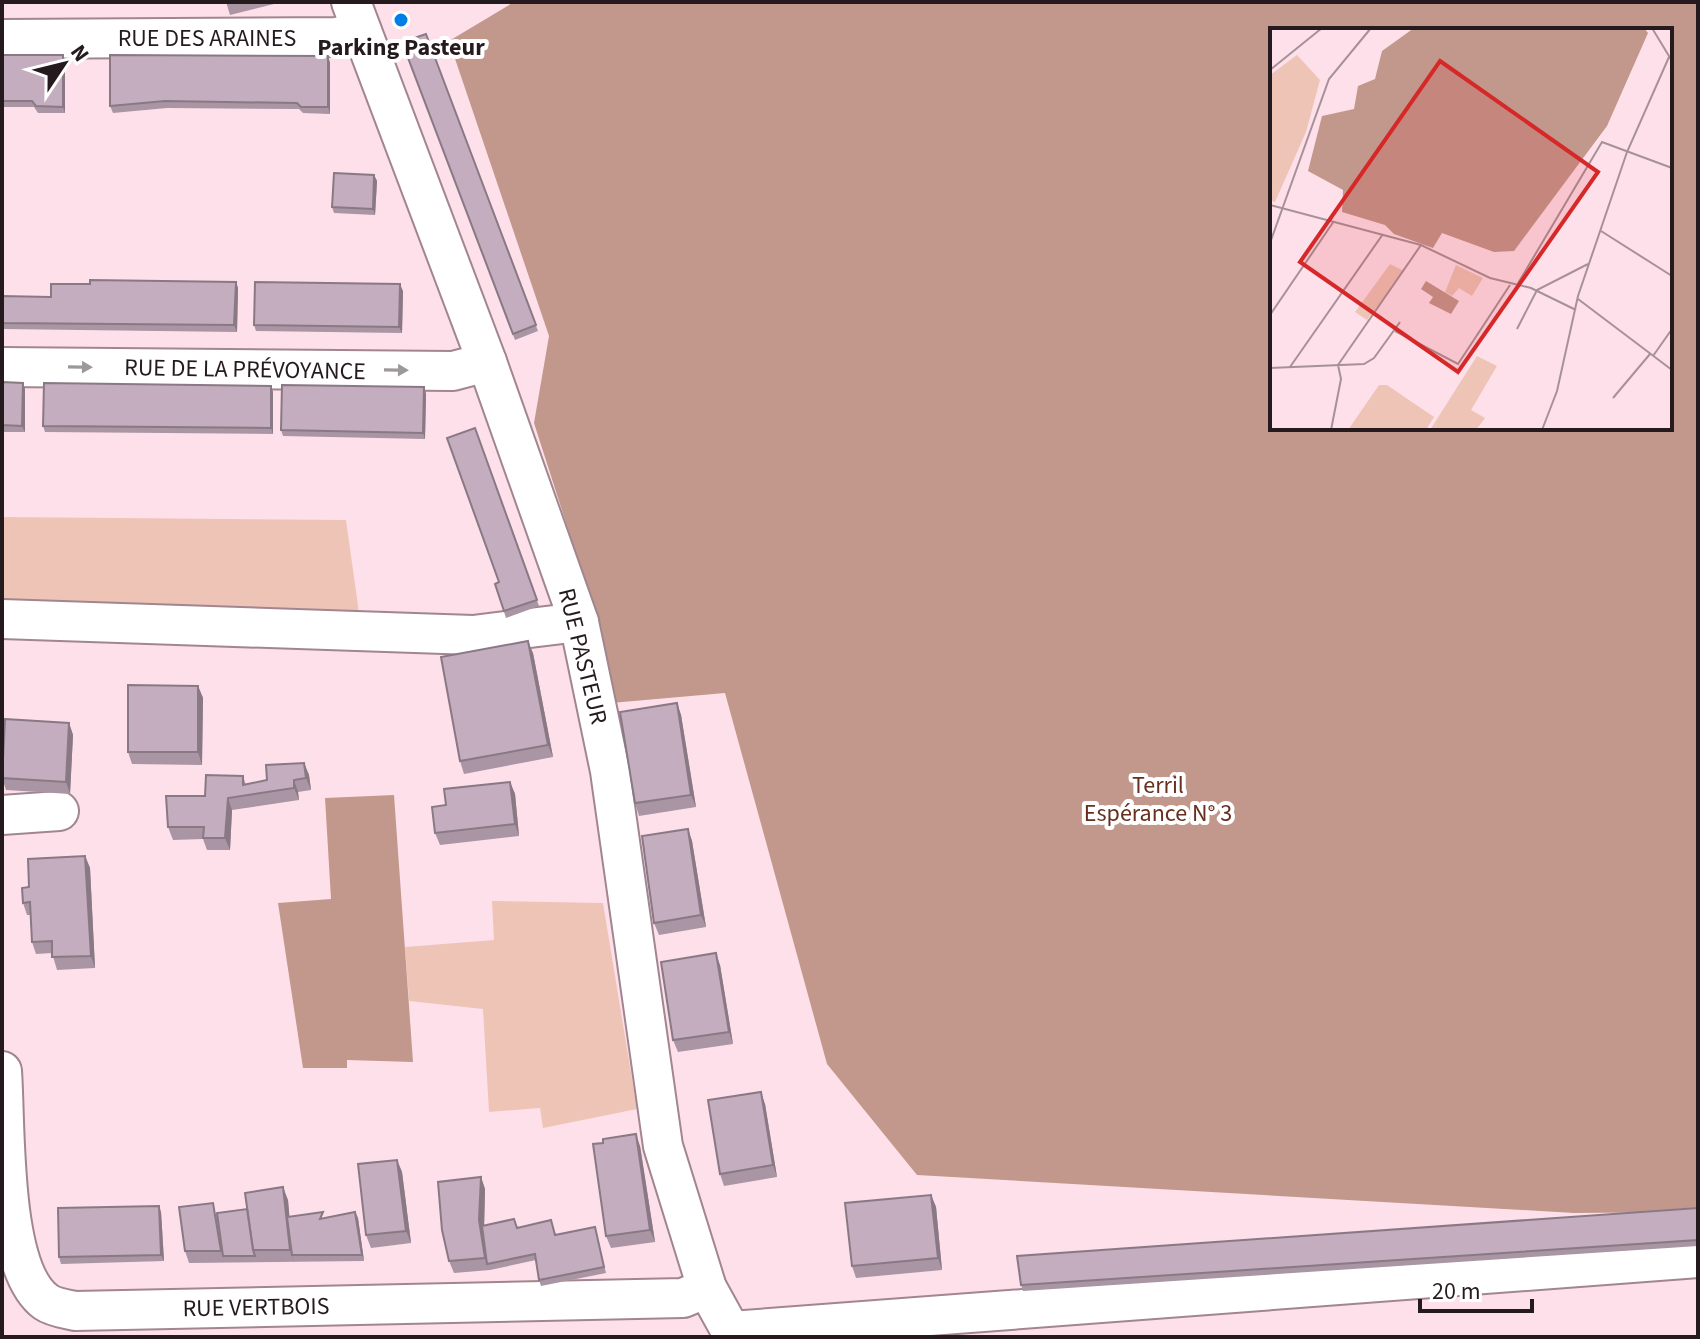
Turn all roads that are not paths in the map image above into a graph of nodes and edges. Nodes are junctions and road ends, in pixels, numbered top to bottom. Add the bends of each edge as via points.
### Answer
1 (357, 17) edge
2 (2, 39) edge
3 (487, 362) junction
4 (2, 367) edge
5 (2, 619) edge
6 (579, 622) junction
7 (59, 811) dead end
8 (2, 815) edge
9 (2, 1071) edge
10 (1698, 1258) edge
11 (707, 1288) junction
12 (732, 1334) edge

1 - 2 street, RUE DES ARAINES via 337,37
1 - 3 street, RUE PASTEUR
4 -> 3 street, RUE DE LA PRÉVOYANCE via 453,371
3 - 6 street, RUE PASTEUR
5 - 6 street via 473,635
6 - 11 street, RUE PASTEUR via 610,771 663,1146
7 - 8 street
9 - 11 street, RUE VERTBOIS via 13,1243 26,1280 47,1304 75,1311 683,1298
10 - 12 street
11 - 12 street, RUE PASTEUR

